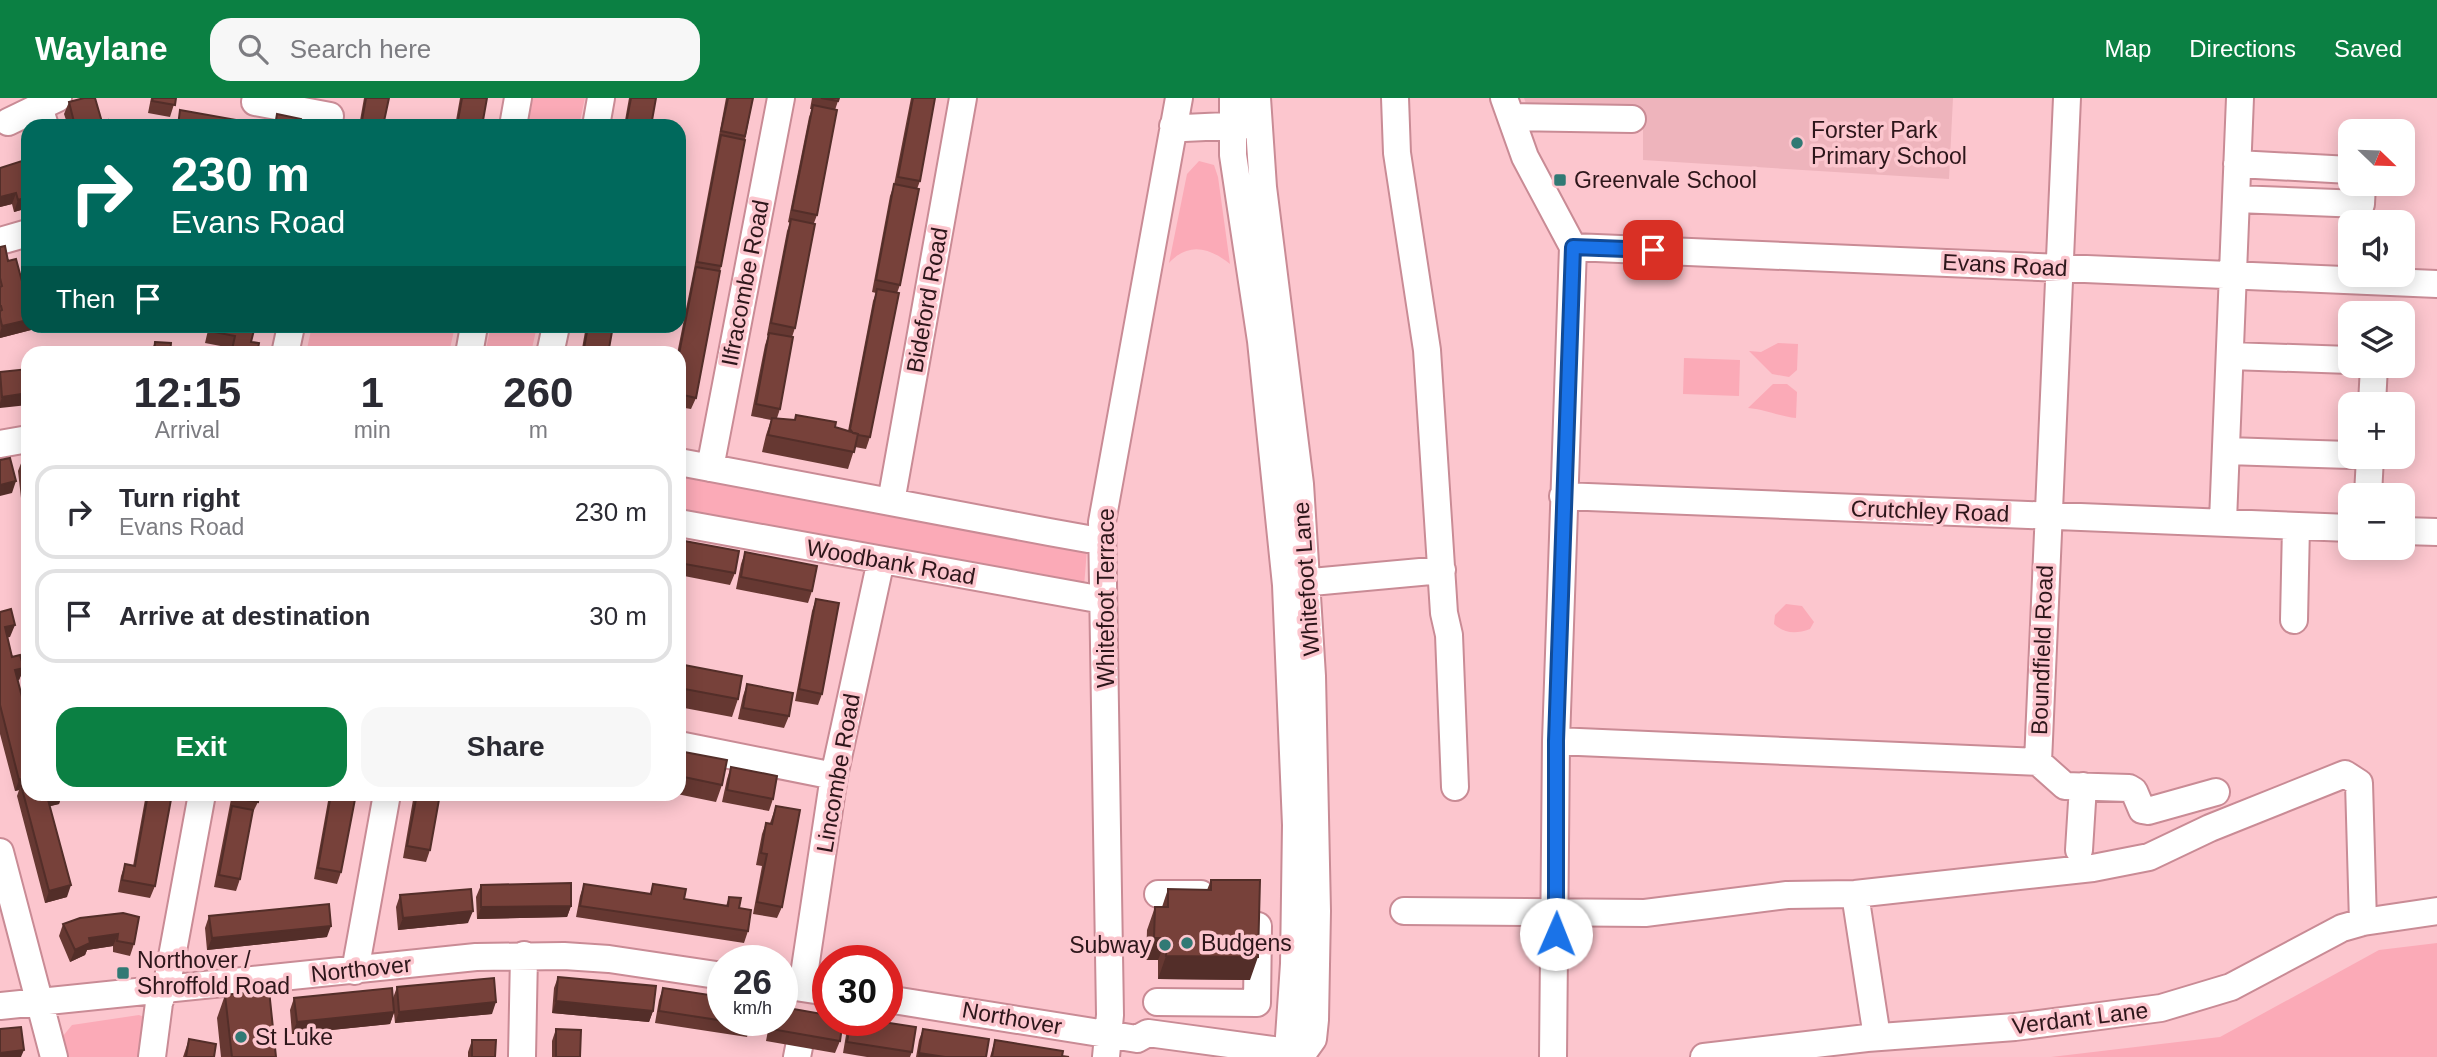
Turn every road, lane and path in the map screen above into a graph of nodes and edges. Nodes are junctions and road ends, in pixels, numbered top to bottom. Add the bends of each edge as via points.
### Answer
1 (518, 98) edge
2 (601, 98) edge
3 (781, 98) edge
4 (963, 98) edge
5 (1179, 98) edge
6 (1233, 98) edge
7 (1395, 98) edge
8 (2067, 98) edge
9 (2240, 98) edge
10 (255, 102) dead end
11 (1507, 108) edge
12 (331, 113) edge
13 (1249, 116) edge
14 (514, 119) edge
15 (597, 119) edge
16 (1632, 119) dead end
17 (1173, 126) junction
18 (2237, 164) junction
19 (2338, 169) edge
20 (2361, 196) edge
21 (2236, 200) junction
22 (21, 235) edge
23 (0, 242) edge
24 (1573, 247) junction
25 (2059, 268) junction
26 (2233, 275) junction
27 (2437, 284) edge
28 (2230, 356) junction
29 (2338, 360) edge
30 (21, 440) edge
31 (0, 444) edge
32 (2227, 451) junction
33 (2338, 455) edge
34 (686, 463) edge
35 (710, 468) junction
36 (1563, 496) junction
37 (891, 502) junction
38 (2048, 515) junction
39 (2222, 521) junction
40 (686, 524) edge
41 (2296, 526) junction
42 (2338, 528) edge
43 (2415, 531) edge
44 (2437, 532) edge
45 (1102, 538) junction
46 (881, 560) junction
47 (1442, 570) junction
48 (1296, 583) junction
49 (1103, 600) junction
50 (2294, 620) dead end
51 (1556, 741) junction
52 (686, 746) edge
53 (2038, 762) junction
54 (834, 776) junction
55 (2083, 786) junction
56 (1455, 787) dead end
57 (2216, 792) dead end
58 (201, 801) edge
59 (386, 801) edge
60 (2079, 850) dead end
61 (0, 852) edge
62 (1158, 894) dead end
63 (1855, 894) junction
64 (1220, 895) edge
65 (1404, 911) dead end
66 (2437, 911) edge
67 (1556, 912) junction
68 (1295, 914) junction
69 (2363, 922) junction
70 (524, 956) junction
71 (355, 971) junction
72 (707, 974) edge
73 (164, 990) junction
74 (805, 993) edge
75 (40, 1002) junction
76 (903, 1002) edge
77 (1157, 1002) dead end
78 (1187, 1002) junction
79 (0, 1006) edge
80 (1877, 1037) junction
81 (1180, 1038) junction
82 (1137, 1039) junction
83 (1107, 1046) edge
84 (54, 1057) edge
85 (152, 1057) edge
86 (522, 1057) edge
87 (1205, 1057) edge
88 (1289, 1057) edge
89 (1298, 1057) edge
90 (1553, 1057) edge
91 (1704, 1057) edge

1 - 14 street
2 - 15 street
3 - 35 street, Ilfracombe Road
4 - 37 street, Bideford Road
5 - 17 street, Whitefoot Terrace
6 - 13 street, Whitefoot Lane
7 - 47 street via 1397,153 1427,349
8 - 25 street, Boundfield Road
9 - 18 street
10 - 12 street
11 - 16 street
11 - 24 street via 1525,157
13 - 17 street
13 - 48 street, Whitefoot Lane via 1233,155
17 - 45 street, Whitefoot Terrace via 1113,451
18 - 19 street
18 - 21 street
20 - 21 street via 2361,204
21 - 26 street
22 - 23 street
24 - 25 street, Evans Road
24 - 36 street
25 - 26 street, Evans Road
25 - 38 street, Boundfield Road
26 - 27 street, Evans Road
26 - 28 street
28 - 29 street
28 - 32 street
30 - 31 street
32 - 33 street
32 - 39 street
34 - 35 street
35 - 37 street
36 - 38 street, Crutchley Road
36 - 51 street
37 - 45 street
38 - 39 street, Crutchley Road
38 - 53 street, Boundfield Road
39 - 41 street, Crutchley Road
40 - 46 street, Woodbank Road
41 - 42 street, Crutchley Road
41 - 50 street
43 - 44 street
45 - 49 street, Whitefoot Terrace
46 - 49 street, Woodbank Road
46 - 54 street, Lincombe Road
47 - 48 street
47 - 56 street
48 - 68 street, Whitefoot Lane
48 - 89 street, Whitefoot Lane via 1316,782 1317,911 1313,1039
49 - 83 street, Whitefoot Terrace
51 - 53 street, Boundfield Road
51 - 67 street
52 - 54 street
53 - 55 street via 2065,786
54 - 74 street, Lincombe Road
55 - 57 street via 2129,788 2142,810 2148,811
55 - 60 street
58 - 73 street
59 - 71 street
61 - 75 street
62 - 64 street
63 - 67 street via 1787,895 1646,913
63 - 69 street via 2093,868 2149,857 2345,774 2359,783
63 - 80 street
65 - 67 street
66 - 69 street, Verdant Lane
67 - 90 street
68 - 78 street via 1258,909 1257,1003
68 - 89 street, Whitefoot Lane via 1289,1037
69 - 80 street, Verdant Lane via 2321,936 2231,987 2161,1008 2015,1027
70 - 71 street, Northover
70 - 72 street, Northover via 609,959
70 - 86 street
71 - 73 street, Northover
73 - 75 street, Northover
73 - 85 street
75 - 79 street, Northover
75 - 84 street
76 - 83 street, Northover
77 - 78 street
78 - 81 street
80 - 91 street, Verdant Lane
81 - 82 street, Northover via 1148,1033
81 - 88 street, Northover via 1273,1050
82 - 83 street, Northover
82 - 87 street, Northover via 1145,1047

